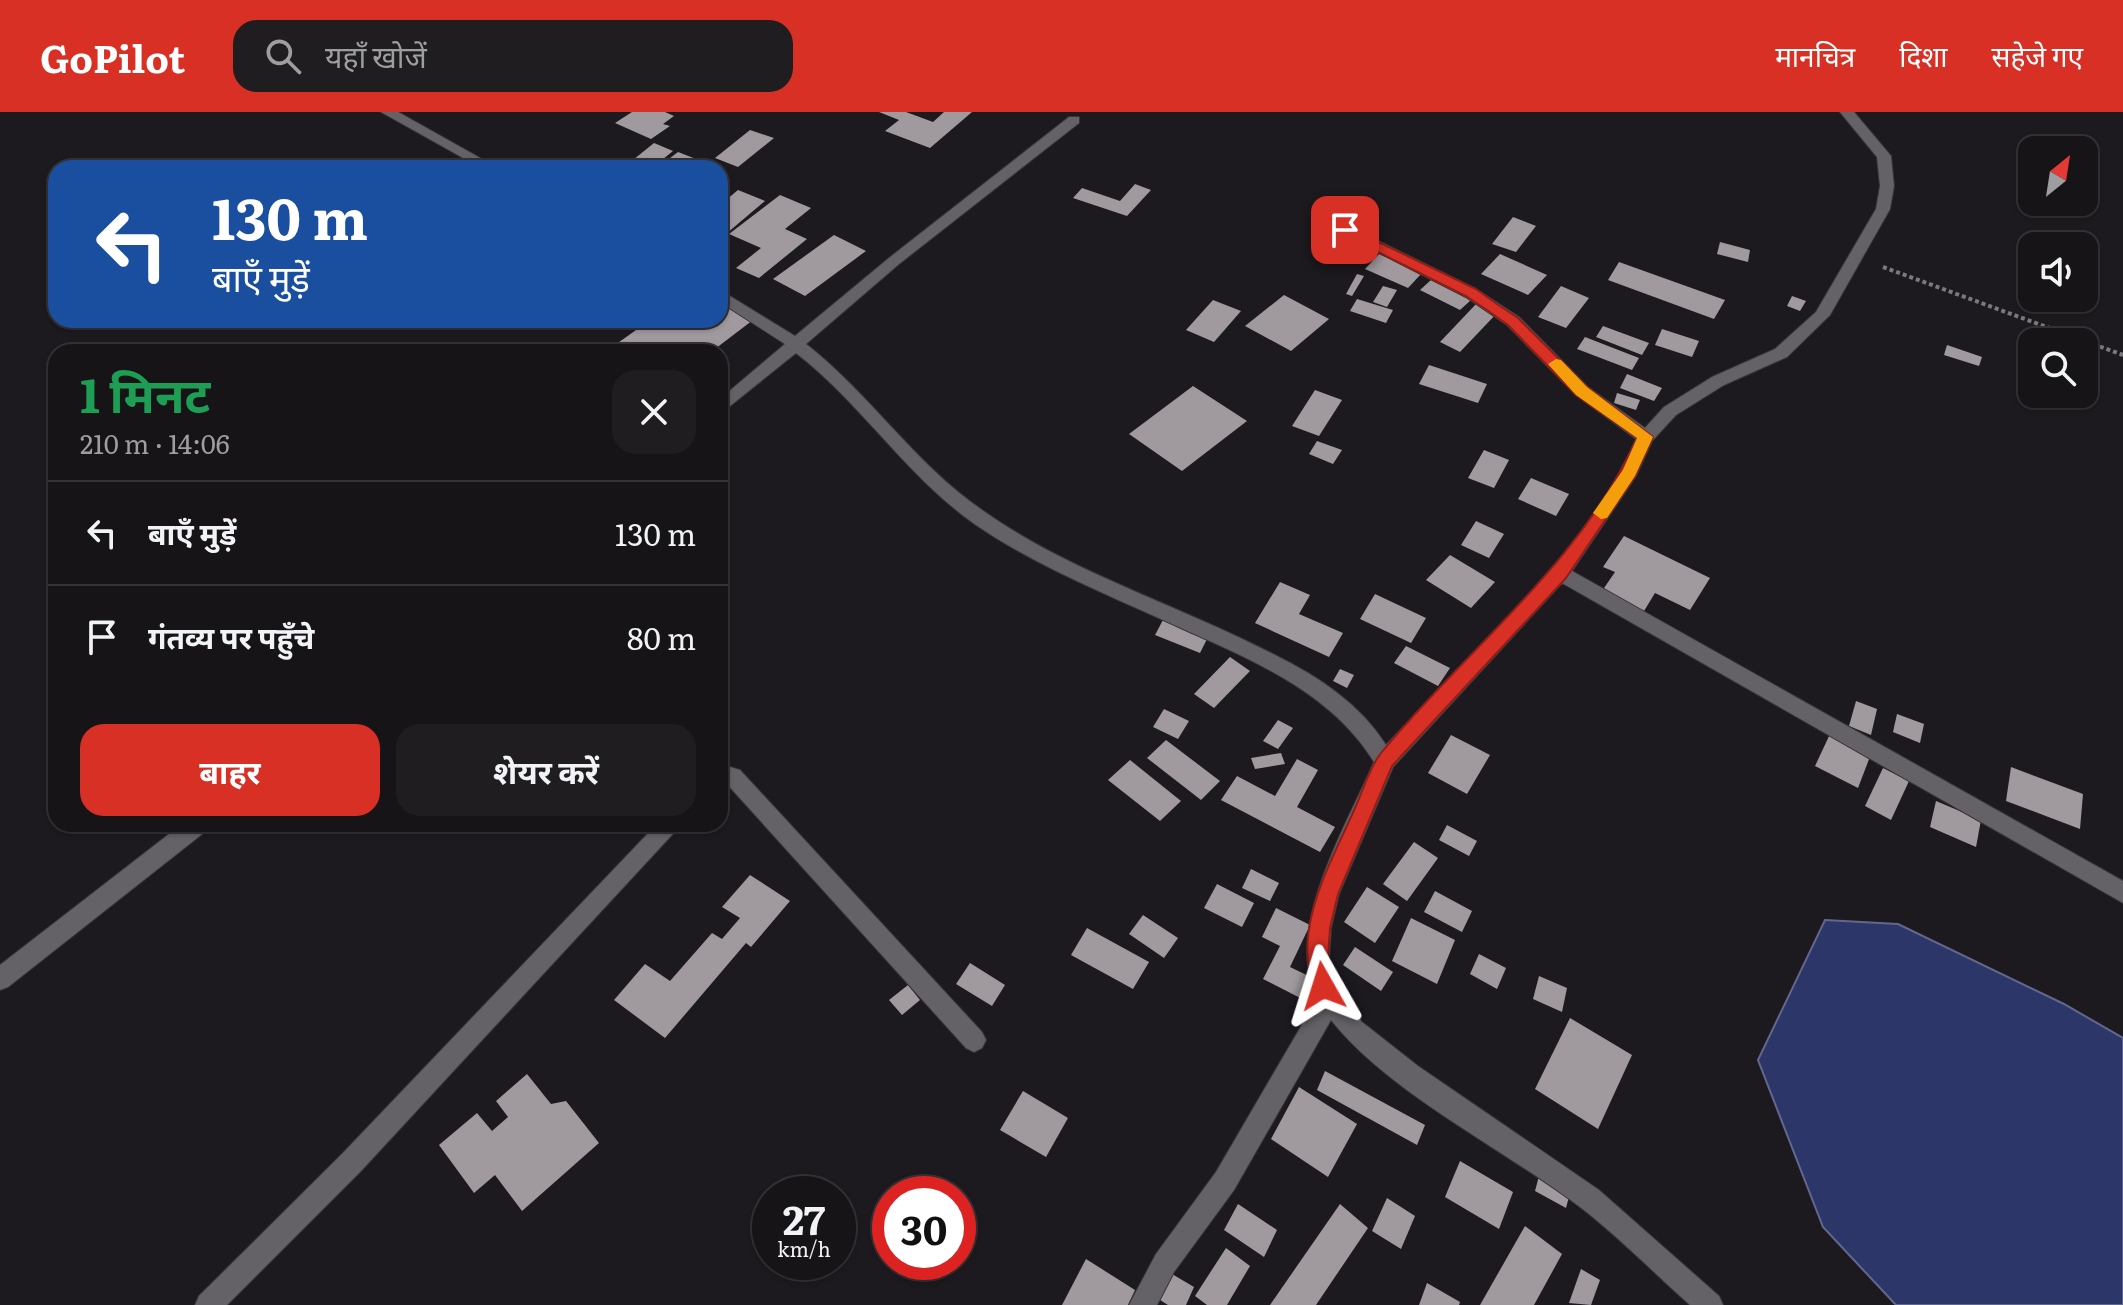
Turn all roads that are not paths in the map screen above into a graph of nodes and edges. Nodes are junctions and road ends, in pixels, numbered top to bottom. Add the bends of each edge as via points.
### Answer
1 (388, 112) edge
2 (1847, 112) edge
3 (1074, 120) dead end
4 (476, 160) edge
5 (1345, 230) dead end
6 (728, 300) edge
7 (798, 345) junction
8 (728, 402) edge
9 (1645, 437) junction
10 (1560, 573) junction
11 (1385, 761) junction
12 (728, 775) edge
13 (188, 832) edge
14 (663, 832) edge
15 (2123, 893) edge
16 (0, 979) edge
17 (1330, 1000) junction
18 (974, 1040) dead end
19 (208, 1305) edge
20 (1142, 1305) edge
21 (1710, 1305) edge

1 - 4 street
2 - 9 street via 1878,146 1888,168 1883,209 1822,315 1781,353 1697,393
3 - 7 street via 894,261
5 - 9 street via 1471,293 1513,321 1582,391
6 - 7 street
7 - 8 street
7 - 11 street via 967,509 1025,546 1324,694 1357,721
9 - 10 street via 1630,472
10 - 11 street
10 - 15 street
11 - 17 street via 1328,894 1320,928 1318,959
12 - 18 street
13 - 16 street
14 - 19 street via 362,1152
17 - 20 street via 1225,1181 1165,1263
17 - 21 street via 1354,1030 1409,1075 1590,1199

